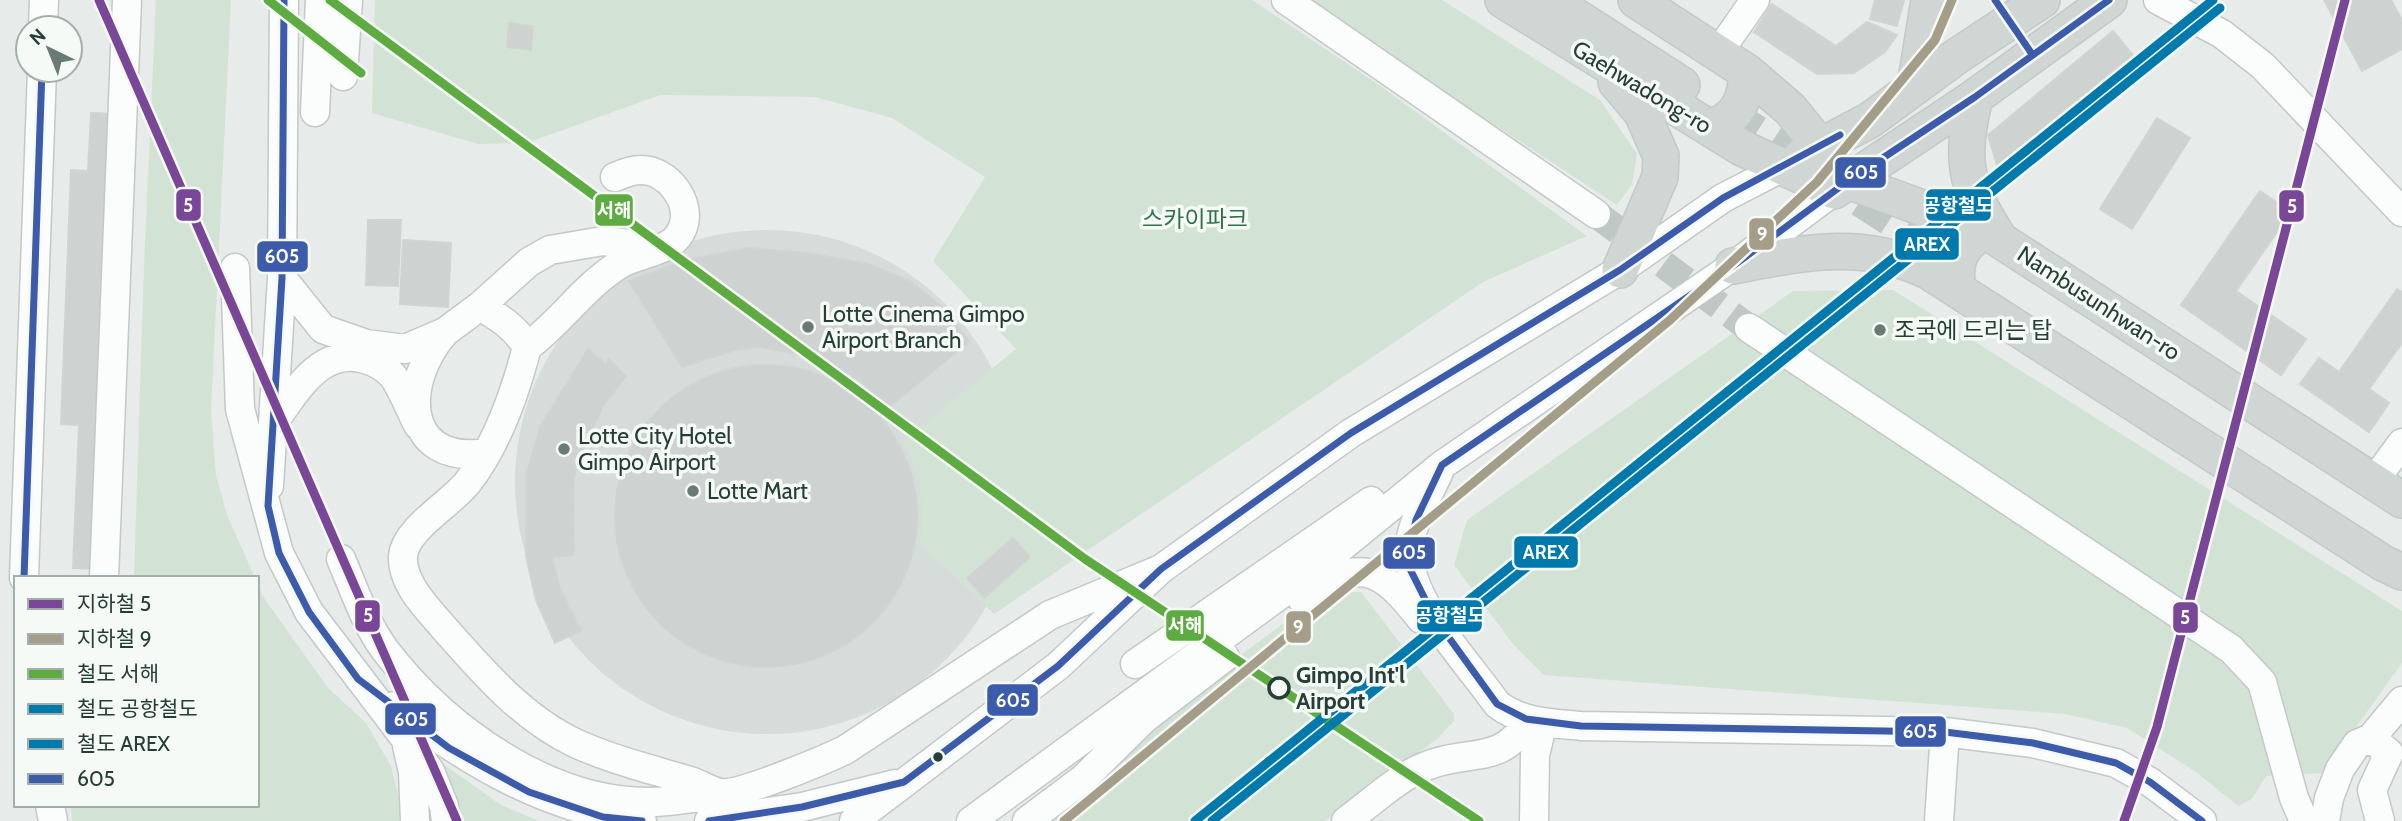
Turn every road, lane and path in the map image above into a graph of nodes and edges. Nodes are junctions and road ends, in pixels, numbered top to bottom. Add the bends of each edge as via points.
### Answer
1 (127, 0) edge
2 (284, 0) edge
3 (320, 0) edge
4 (348, 0) edge
5 (1286, 0) edge
6 (1503, 0) edge
7 (1550, 0) edge
8 (1592, 0) edge
9 (1636, 0) edge
10 (1755, 0) edge
11 (1929, 0) edge
12 (2042, 0) edge
13 (2158, 0) edge
14 (2108, 1) edge
15 (2002, 12) edge
16 (1564, 40) junction
17 (1718, 53) junction
18 (2032, 54) junction
19 (343, 76) dead end
20 (42, 84) edge
21 (1915, 88) junction
22 (1975, 97) junction
23 (1731, 102) junction
24 (315, 112) dead end
25 (1821, 145) junction
26 (1784, 166) junction
27 (615, 177) dead end
28 (2371, 179) junction
29 (1841, 186) junction
30 (2402, 187) edge
31 (2402, 212) edge
32 (1596, 214) tunnel mouth
33 (646, 253) junction
34 (1978, 256) junction
35 (1733, 266) junction
36 (235, 268) dead end
37 (1620, 270) junction
38 (282, 278) junction
39 (480, 306) junction
40 (1749, 327) tunnel mouth
41 (445, 332) junction
42 (527, 347) junction
43 (274, 422) junction
44 (418, 425) junction
45 (2402, 443) edge
46 (487, 453) junction
47 (1442, 465) junction
48 (2388, 490) edge
49 (268, 506) junction
50 (2402, 525) edge
51 (2402, 549) edge
52 (341, 559) dead end
53 (1161, 569) junction
54 (2402, 572) edge
55 (24, 576) edge
56 (104, 576) edge
57 (1135, 664) dead end
58 (358, 679) junction
59 (2402, 701) edge
60 (1497, 704) junction
61 (1536, 721) junction
62 (1945, 732) junction
63 (405, 736) junction
64 (2387, 747) edge
65 (904, 782) junction
66 (722, 793) junction
67 (415, 821) edge
68 (446, 821) edge
69 (642, 821) edge
70 (709, 821) edge
71 (854, 821) edge
72 (971, 821) edge
73 (1027, 821) edge
74 (1346, 821) edge
75 (1534, 821) edge
76 (1939, 821) edge
77 (2202, 821) edge
78 (2304, 821) edge
79 (2325, 821) edge
80 (2380, 821) edge

1 - 56 street
2 - 38 street
3 - 24 street
4 - 19 street
5 - 32 street
6 - 16 main road, Gaehwadong-ro
7 - 23 main road, Gaehwadong-ro
8 - 23 main road, Gaehwadong-ro
9 - 17 main road, Gaehwadong-ro
10 - 17 street
11 - 21 main road
12 - 15 main road
13 - 28 street via 2222,34 2263,66
14 - 18 main road
15 - 18 main road
15 - 21 main road via 1957,56
16 - 23 main road, Gaehwadong-ro
16 - 37 main road via 1624,89 1642,113 1661,156 1660,177
17 - 23 main road, Gaehwadong-ro
18 - 22 main road
20 - 55 street
21 - 25 main road via 1870,120
22 - 29 main road
22 - 34 main road via 1966,158
23 - 25 main road, Gaehwadong-ro via 1790,109
23 - 26 main road, Gaehwadong-ro via 1742,148
25 - 26 main road
25 - 29 main road
26 - 29 main road, Nambusunhwan-ro
26 - 37 street via 1723,198
27 - 33 street via 643,170 656,173 679,194 685,209 683,229 665,248
28 - 30 street
28 - 31 street
29 - 34 main road, Nambusunhwan-ro
29 - 35 street
33 - 39 street via 630,244 603,241 550,250 529,262
33 - 42 street via 622,262 595,281 549,331
34 - 35 main road via 1907,261 1862,251 1819,249
34 - 48 main road, Nambusunhwan-ro
34 - 50 main road, Nambusunhwan-ro
34 - 51 main road, Nambusunhwan-ro
34 - 54 main road, Nambusunhwan-ro via 2383,563
35 - 47 street
36 - 49 street via 240,409
37 - 53 street via 1351,433
38 - 41 street via 323,329 366,344 405,349
38 - 43 street
39 - 41 street
39 - 42 street via 519,332
40 - 78 street via 2231,649 2262,682
41 - 44 street via 424,367 416,404
42 - 46 street via 517,387
43 - 44 street via 307,376 328,361 351,355 375,362 393,376
43 - 49 street
44 - 46 street via 437,448 461,457
45 - 48 street, Nambusunhwan-ro
46 - 66 street via 467,483 407,543 403,564 415,592 480,669 551,730 611,758
47 - 57 street via 1392,486
47 - 60 street via 1416,520 1410,569 1434,617
47 - 72 street via 1311,572
49 - 58 street via 279,552 309,612
52 - 66 street via 384,648 455,721 504,757 565,787 611,797 650,803
53 - 65 street via 1058,666
53 - 66 street via 1051,615 845,750 810,767
58 - 63 street
58 - 69 street via 449,748 528,792 603,817
59 - 64 street
60 - 61 street
60 - 73 street via 1473,686 1389,581 1375,575 1343,575 1320,586 1144,719 1083,779
61 - 62 street via 1581,726
61 - 74 street via 1502,749 1424,766
61 - 75 street
62 - 76 street
62 - 77 street via 2033,743 2116,763
63 - 67 street via 413,772
63 - 68 street via 434,778
64 - 79 street via 2357,744 2340,769
64 - 80 street via 2372,790
65 - 70 street via 802,807
65 - 71 street

